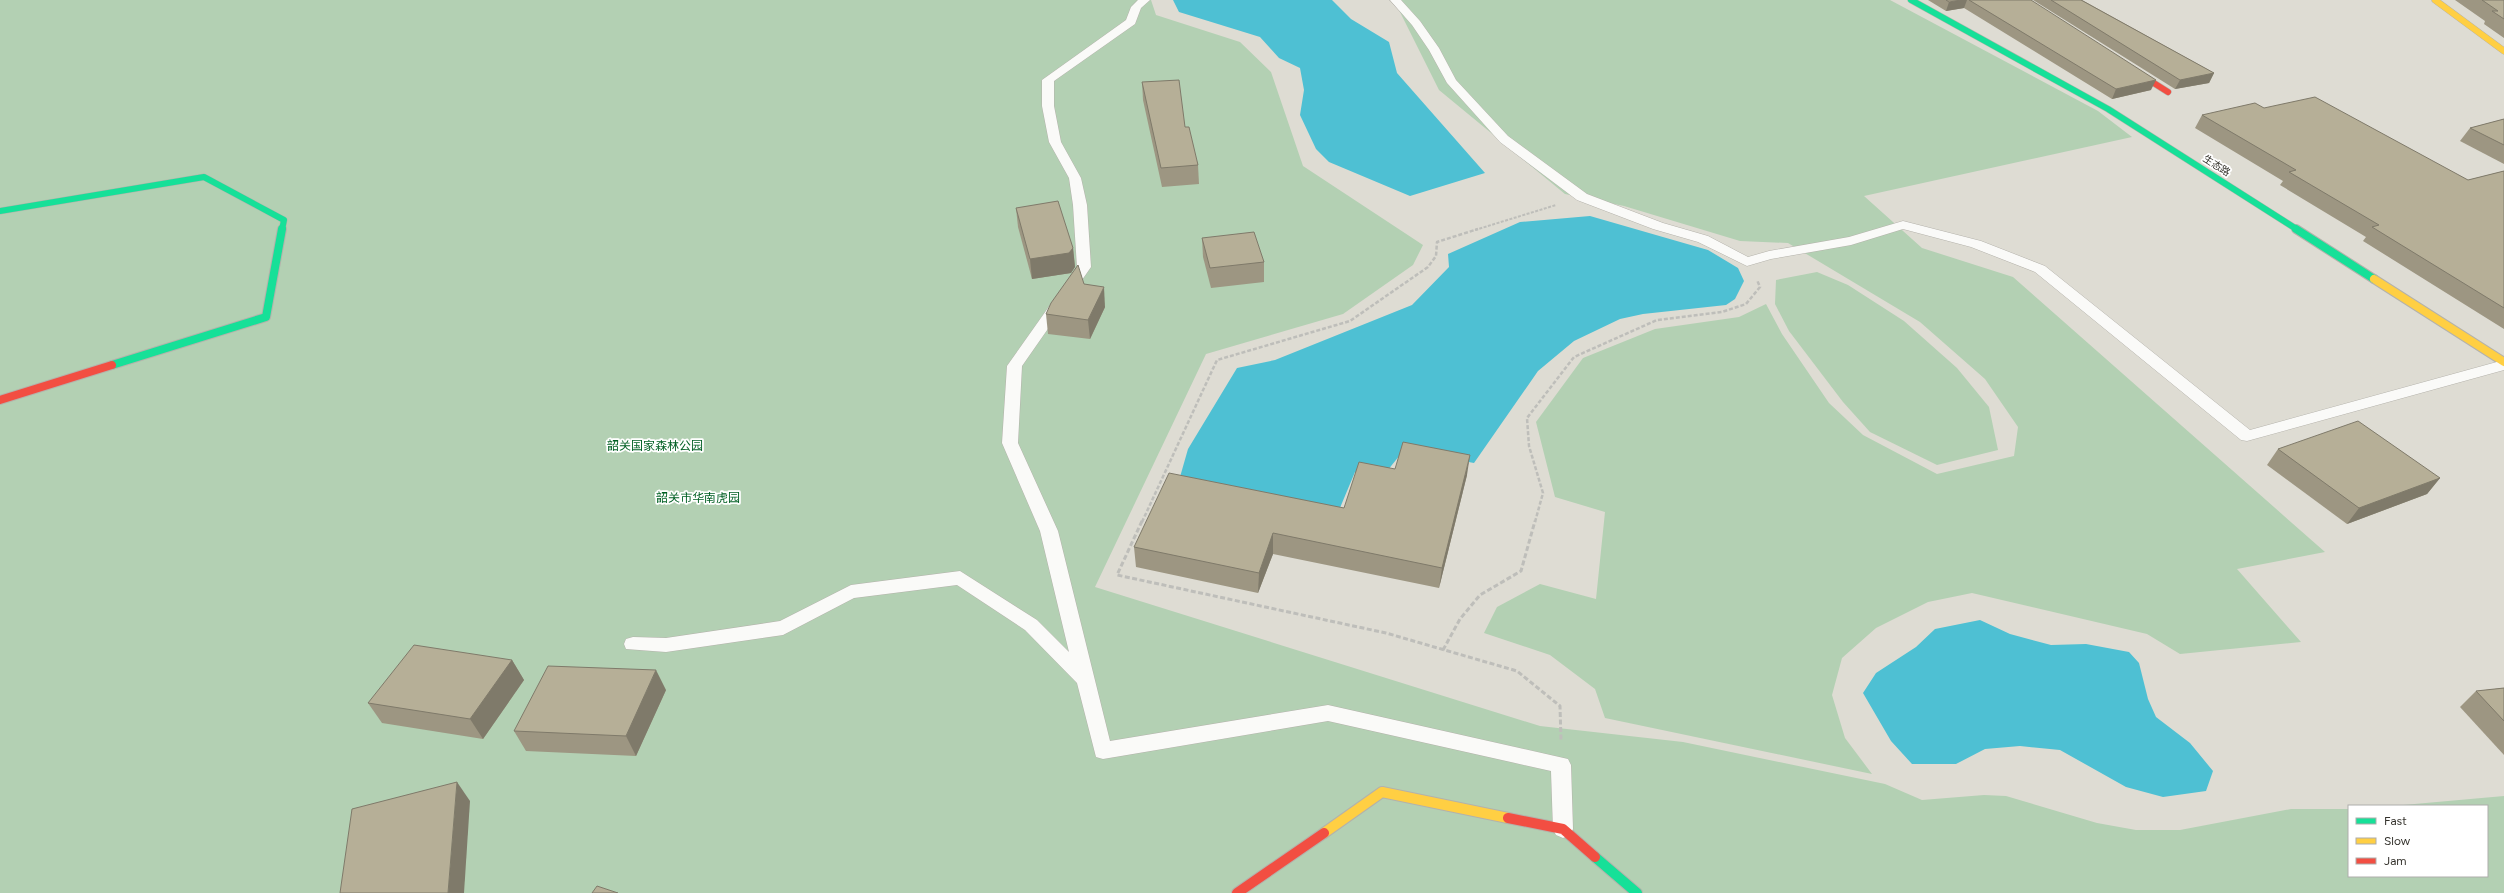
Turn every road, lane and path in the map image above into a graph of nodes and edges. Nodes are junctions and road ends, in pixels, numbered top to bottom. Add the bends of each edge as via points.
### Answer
1 (1144, 0) edge
2 (1395, 0) edge
3 (1911, 0) edge
4 (2435, 0) edge
5 (2504, 51) edge
6 (2121, 63) edge
7 (2168, 92) dead end
8 (1582, 197) junction
9 (0, 211) edge
10 (1747, 262) junction
11 (2504, 364) edge
12 (0, 400) edge
13 (632, 644) dead end
14 (1443, 650) junction
15 (1086, 680) junction
16 (1561, 765) junction
17 (1563, 829) junction
18 (1237, 893) edge
19 (1637, 893) edge

1 - 15 lane via 1136,8 1131,22 1048,80 1048,106 1055,142 1075,178 1080,205 1084,267 1014,366 1010,443 1049,532
2 - 8 lane via 1420,28 1451,81 1504,139
3 - 11 street, 生态路 via 2108,109
4 - 5 street
6 - 7 street
8 - 10 lane via 1658,226 1704,239
8 - 14 path via 1436,242 1436,256 1428,267 1350,321 1217,360 1117,575 1386,633
9 - 12 street via 204,177 284,220 266,317
10 - 11 lane via 1769,255 1852,241 1903,225 1976,244 2040,269 2247,436
10 - 14 path via 1760,287 1746,304 1722,312 1657,320 1574,357 1527,418 1529,446 1543,493 1521,571 1480,595 1460,619
13 - 15 lane via 666,645 783,628 851,592 960,578 1031,625
14 - 16 path via 1518,671 1560,706
15 - 16 lane via 1103,751 1328,713
16 - 17 lane
17 - 18 street via 1382,792
17 - 19 street

